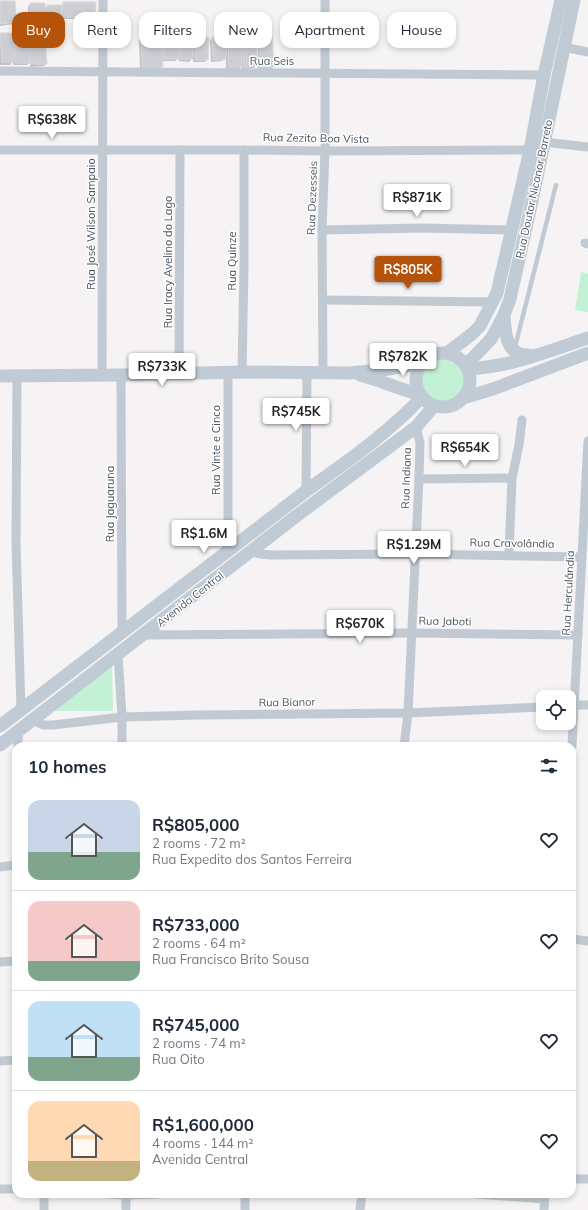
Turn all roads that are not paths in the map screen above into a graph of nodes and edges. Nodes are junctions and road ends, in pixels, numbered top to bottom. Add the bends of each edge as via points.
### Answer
1 (103, 0) edge
2 (325, 0) edge
3 (561, 0) edge
4 (574, 0) edge
5 (554, 27) junction
6 (568, 30) junction
7 (564, 47) junction
8 (588, 52) edge
9 (0, 71) edge
10 (103, 72) junction
11 (326, 74) junction
12 (544, 75) junction
13 (544, 142) junction
14 (588, 147) edge
15 (0, 150) edge
16 (103, 150) junction
17 (180, 150) junction
18 (244, 150) junction
19 (530, 150) junction
20 (325, 151) junction
21 (556, 185) dead end
22 (322, 230) junction
23 (512, 230) junction
24 (323, 300) junction
25 (494, 302) junction
26 (504, 315) junction
27 (588, 338) edge
28 (514, 350) junction
29 (588, 352) edge
30 (447, 353) junction
31 (534, 356) junction
32 (422, 363) junction
33 (467, 367) junction
34 (228, 372) junction
35 (242, 372) junction
36 (323, 372) junction
37 (306, 373) junction
38 (348, 373) junction
39 (179, 374) junction
40 (121, 375) junction
41 (0, 376) edge
42 (16, 376) junction
43 (102, 376) junction
44 (420, 396) junction
45 (464, 398) junction
46 (434, 406) junction
47 (522, 420) dead end
48 (416, 427) junction
49 (588, 441) edge
50 (587, 472) edge
51 (512, 478) junction
52 (419, 479) junction
53 (306, 491) junction
54 (286, 506) junction
55 (295, 517) junction
56 (228, 551) junction
57 (252, 552) junction
58 (415, 554) junction
59 (509, 555) junction
60 (581, 557) junction
61 (122, 632) junction
62 (412, 633) junction
63 (143, 635) junction
64 (578, 635) junction
65 (118, 654) junction
66 (573, 690) edge
67 (576, 705) edge
68 (588, 705) edge
69 (536, 706) edge
70 (21, 710) junction
71 (408, 713) junction
72 (122, 717) junction
73 (33, 720) junction
74 (0, 726) edge
75 (572, 730) edge
76 (18, 731) junction
77 (18, 742) edge
78 (122, 742) edge
79 (404, 742) edge
80 (572, 742) edge
81 (0, 745) edge
82 (12, 866) edge
83 (0, 867) edge
84 (576, 940) edge
85 (588, 941) edge
86 (12, 961) edge
87 (0, 962) edge
88 (12, 1060) edge
89 (0, 1061) edge
90 (576, 1179) edge
91 (588, 1179) edge
92 (0, 1188) edge
93 (12, 1189) edge
94 (44, 1198) edge
95 (126, 1198) edge
96 (245, 1198) edge
97 (362, 1198) edge
98 (545, 1198) edge
99 (44, 1210) edge
100 (126, 1210) edge
101 (245, 1210) edge
102 (360, 1210) edge
103 (544, 1210) edge

1 - 10 street, Rua José Wilson Sampaio
2 - 11 street, Rua Dezesseis
3 - 5 main road, Rua Doutor Nicanor Barreto
4 - 6 main road, Rua Doutor Nicanor Barreto
5 - 6 main road
5 - 12 main road, Rua Doutor Nicanor Barreto
6 - 7 main road, Rua Doutor Nicanor Barreto
7 - 8 street
7 - 13 main road, Rua Doutor Nicanor Barreto
9 - 10 street, Rua Seis
10 - 11 street, Rua Seis
10 - 16 street, Rua José Wilson Sampaio
11 - 12 street, Rua Seis
11 - 20 street, Rua Dezesseis
12 - 19 main road, Rua Doutor Nicanor Barreto
13 - 14 street
13 - 26 main road, Rua Doutor Nicanor Barreto via 515,278
15 - 16 street, Rua Zezito Boa Vista
16 - 17 street, Rua Zezito Boa Vista
16 - 43 street, Rua José Wilson Sampaio
17 - 18 street, Rua Zezito Boa Vista
17 - 39 street, Rua Iracy Avelino do Lago
18 - 20 street, Rua Zezito Boa Vista
18 - 35 street, Rua Quinze
19 - 20 street, Rua Zezito Boa Vista
19 - 23 main road, Rua Doutor Nicanor Barreto
20 - 22 street, Rua Dezesseis
21 - 28 lane
22 - 23 street
22 - 24 street, Rua Dezesseis
23 - 25 main road, Rua Doutor Nicanor Barreto
24 - 25 street
24 - 36 street, Rua Dezesseis
25 - 30 main road, Rua Doutor Nicanor Barreto via 480,326
26 - 28 main road via 507,339
26 - 33 main road, Rua Doutor Nicanor Barreto via 491,339
27 - 31 main road
28 - 31 main road via 520,354
29 - 45 main road
30 - 32 main road via 429,356
30 - 33 main road via 456,356
31 - 33 main road via 481,369
32 - 38 main road
32 - 44 main road via 415,378
33 - 45 main road via 470,385
34 - 35 main road
34 - 39 main road
34 - 56 street, Rua Vinte e Cinco
35 - 37 main road
36 - 37 main road
36 - 38 main road
37 - 53 street
38 - 44 main road via 385,382
39 - 40 main road
40 - 43 main road
40 - 61 street, Rua Jaguaruna
41 - 42 main road
42 - 43 main road
42 - 70 street via 16,543
44 - 46 main road
44 - 53 main road, Avenida Central via 399,420
45 - 46 main road via 450,407
46 - 48 main road, Avenida Central
47 - 51 street
48 - 52 street, Rua Indiana via 420,443
48 - 55 main road, Avenida Central
49 - 50 street, Rua Herculândia
50 - 60 street, Rua Herculândia
51 - 52 street
51 - 59 street
52 - 58 street, Rua Indiana
53 - 54 main road, Avenida Central
54 - 55 main road
54 - 56 main road, Avenida Central
55 - 57 main road, Avenida Central
56 - 61 main road, Avenida Central
57 - 58 street, Rua Cravolândia via 272,555
57 - 63 main road, Avenida Central
58 - 59 street, Rua Cravolândia
58 - 62 street, Rua Indiana
59 - 60 street, Rua Cravolândia
60 - 64 street, Rua Herculândia
61 - 70 main road, Avenida Central
62 - 63 street, Rua Jaboti
62 - 64 street, Rua Jaboti
62 - 71 street, Rua Indiana
63 - 65 main road, Avenida Central
64 - 66 street, Rua Herculândia
65 - 72 street
65 - 73 main road, Avenida Central
67 - 68 street
69 - 71 street, Rua Bianor
70 - 74 main road, Avenida Central
71 - 72 street, Rua Bianor
71 - 79 street, Rua Indiana
72 - 73 street, Rua Bianor via 53,725 43,725
72 - 78 street
73 - 76 main road, Avenida Central
75 - 80 street, Rua Herculândia
76 - 77 street
76 - 81 main road, Avenida Central
82 - 83 street
84 - 85 street
86 - 87 street
88 - 89 street
90 - 91 street
92 - 93 street
94 - 99 street
95 - 100 street
96 - 101 street
97 - 102 street
98 - 103 street

